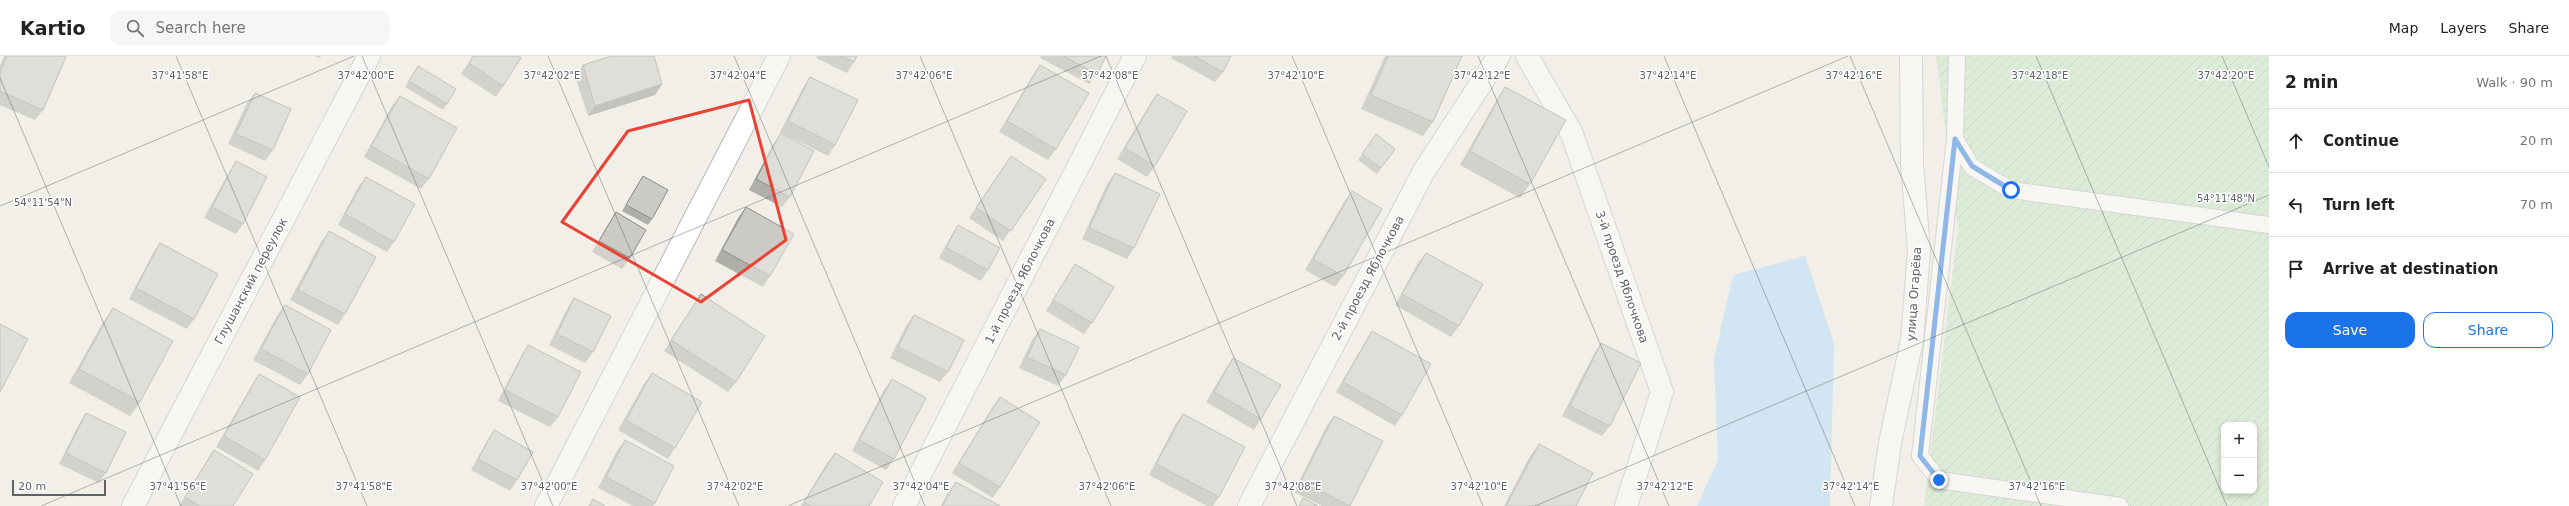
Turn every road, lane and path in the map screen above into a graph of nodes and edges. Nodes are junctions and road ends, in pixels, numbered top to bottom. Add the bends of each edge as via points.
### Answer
1 (369, 56) edge
2 (779, 56) edge
3 (1135, 56) edge
4 (1499, 56) edge
5 (1527, 56) edge
6 (1911, 56) edge
7 (1958, 56) edge
8 (1955, 139) junction
9 (2269, 225) edge
10 (133, 506) edge
11 (546, 506) edge
12 (904, 506) edge
13 (1249, 506) edge
14 (1626, 506) edge
15 (1881, 506) edge
16 (2120, 506) edge

1 - 10 street, Глушанский переулок
2 - 11 street
3 - 12 street, 1-й проезд Яблочкова
4 - 13 street, 2-й проезд Яблочкова via 1424,171
5 - 14 street, 3-й проезд Яблочкова via 1572,134 1662,392
6 - 15 street, улица Огарёва via 1912,164 1919,251 1912,340 1890,443
7 - 8 lane
8 - 9 lane via 1972,166 2011,190
8 - 16 lane via 1920,456 1939,480

